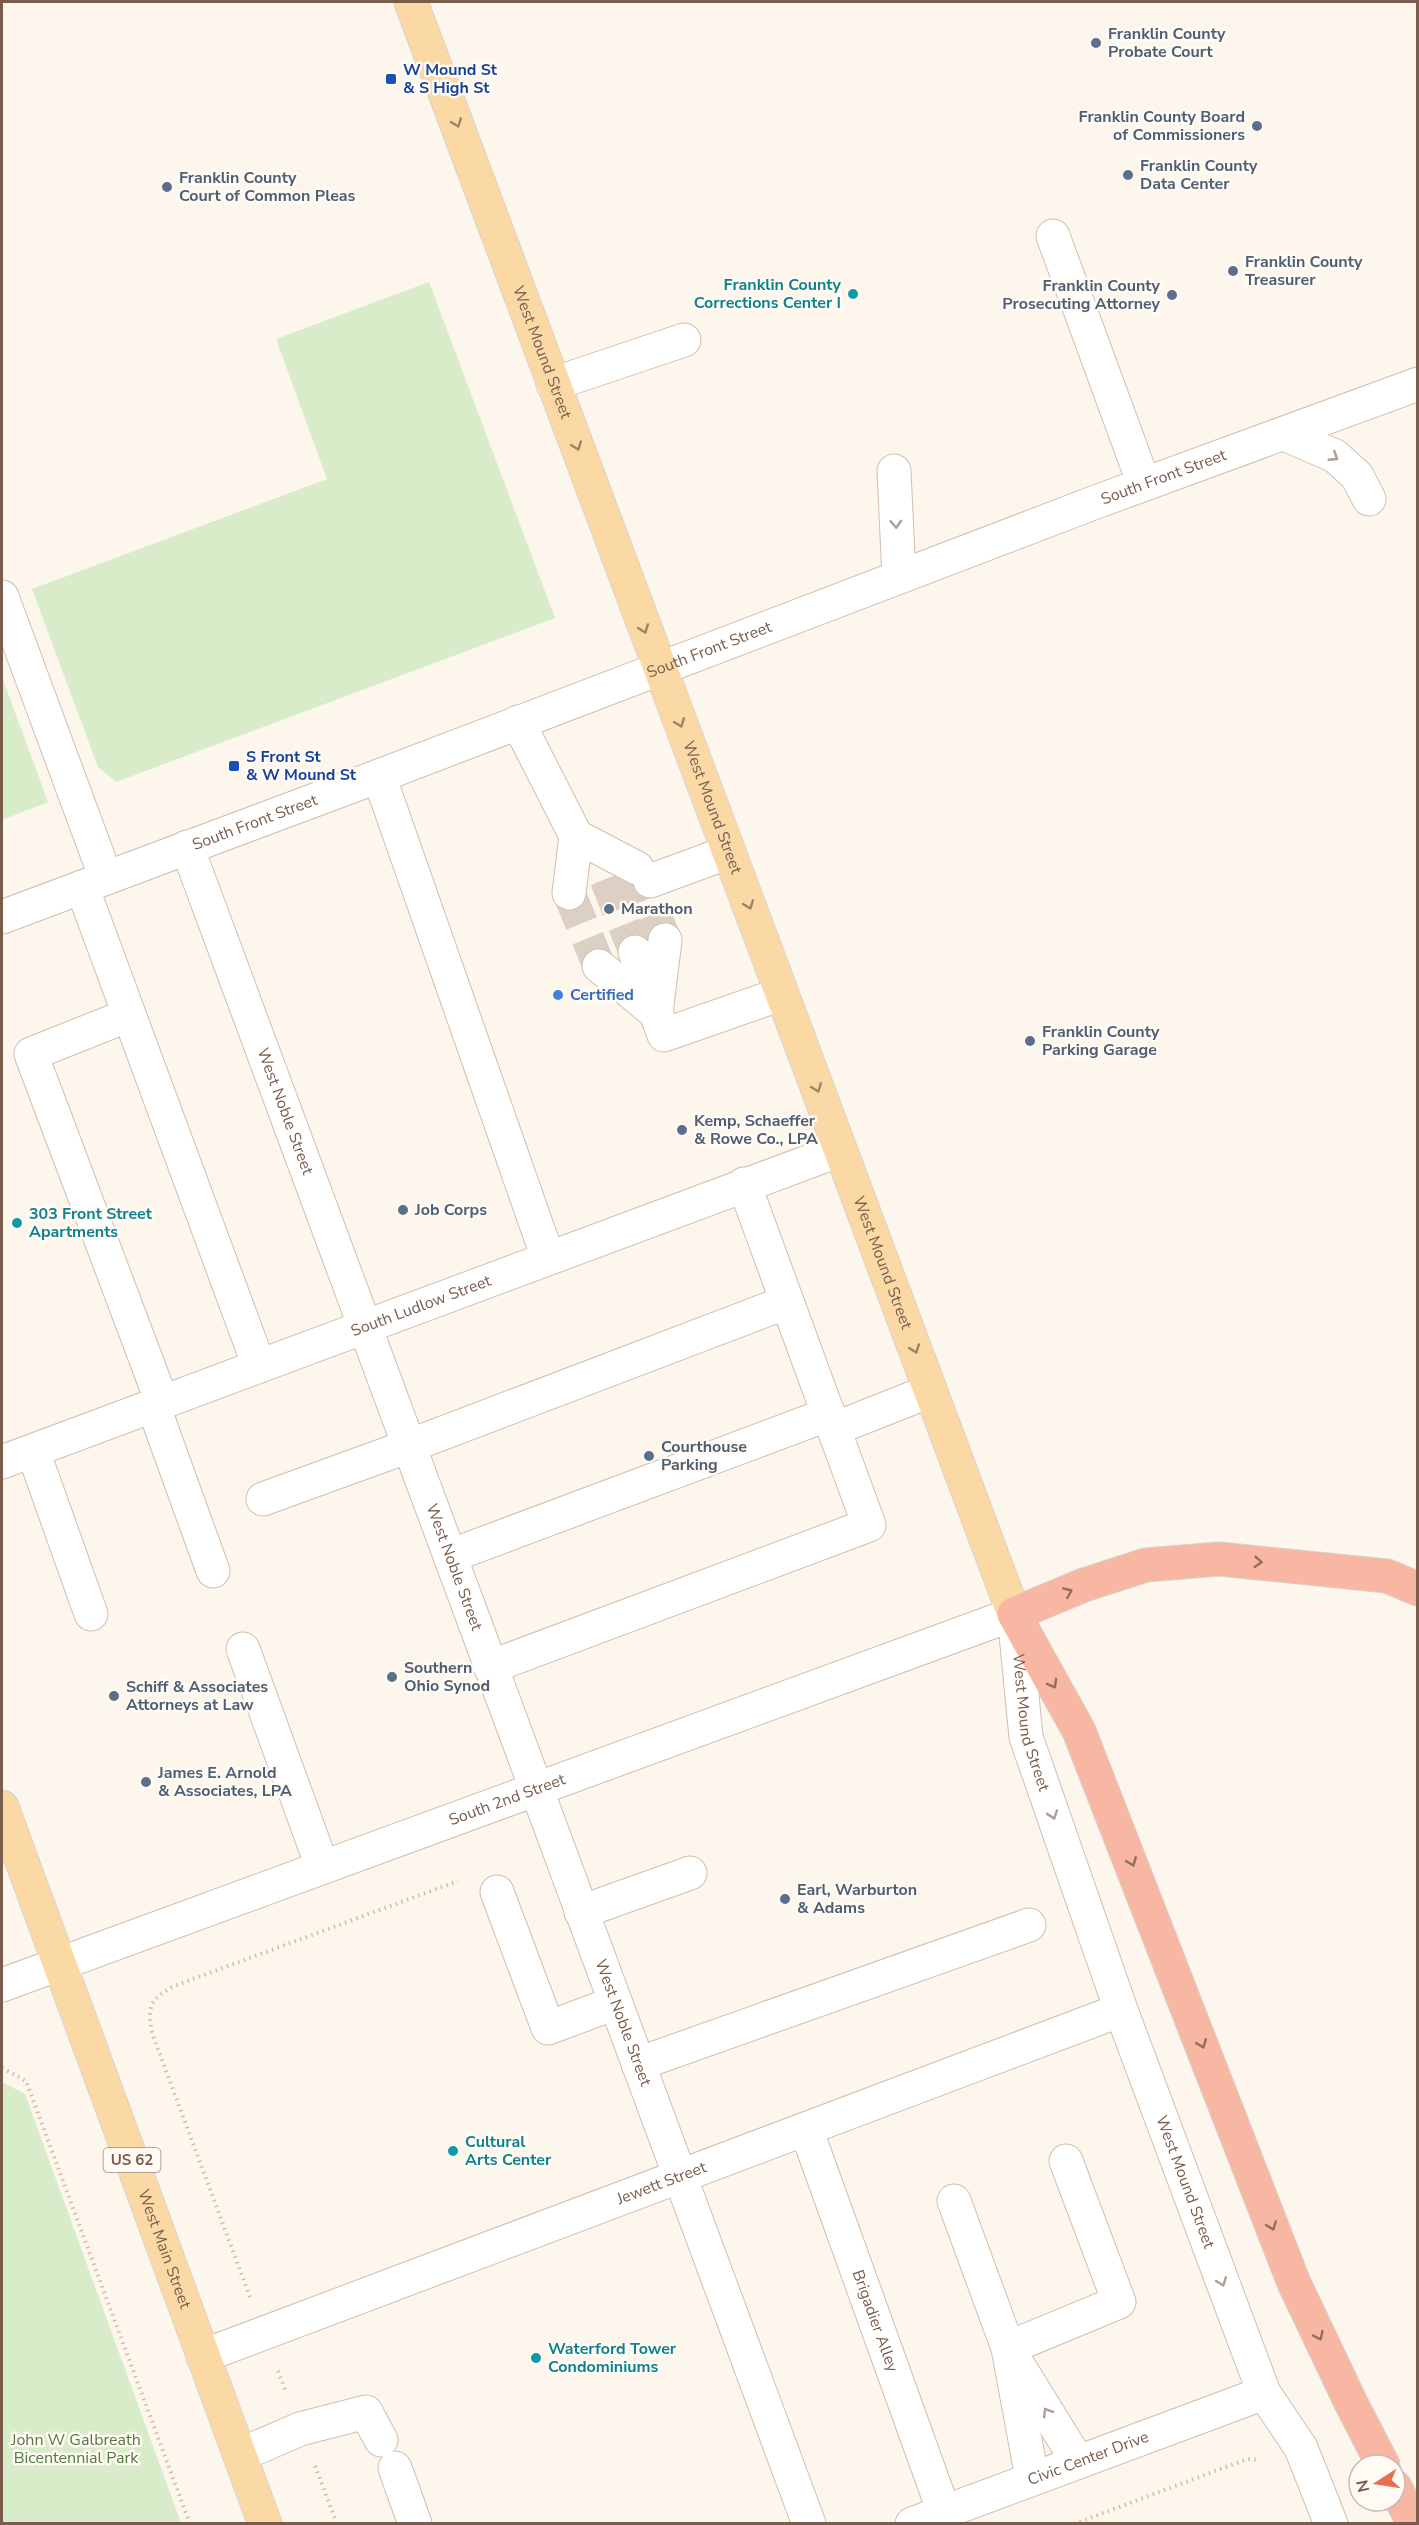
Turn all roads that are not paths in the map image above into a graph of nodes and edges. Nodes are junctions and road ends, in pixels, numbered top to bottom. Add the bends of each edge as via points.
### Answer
1 (411, 2) edge
2 (1053, 236) dead end
3 (684, 340) dead end
4 (553, 384) junction
5 (1418, 384) edge
6 (1284, 434) junction
7 (894, 471) dead end
8 (1144, 484) junction
9 (1369, 499) dead end
10 (899, 577) junction
11 (2, 597) edge
12 (659, 668) junction
13 (518, 722) junction
14 (379, 776) junction
15 (576, 836) junction
16 (188, 847) junction
17 (729, 852) junction
18 (606, 879) tunnel mouth
19 (94, 883) junction
20 (569, 893) tunnel mouth
21 (2, 917) edge
22 (665, 940) tunnel mouth
23 (635, 952) tunnel mouth
24 (599, 966) tunnel mouth
25 (782, 994) junction
26 (656, 1013) junction
27 (129, 1015) junction
28 (840, 1150) junction
29 (744, 1184) junction
30 (548, 1258) junction
31 (787, 1302) junction
32 (365, 1327) junction
33 (259, 1366) junction
34 (930, 1390) junction
35 (158, 1404) junction
36 (831, 1422) junction
37 (409, 1446) junction
38 (33, 1451) junction
39 (2, 1462) edge
40 (263, 1499) dead end
41 (450, 1556) junction
42 (213, 1571) dead end
43 (1418, 1589) edge
44 (91, 1614) dead end
45 (1014, 1614) junction
46 (243, 1649) dead end
47 (490, 1667) junction
48 (536, 1789) junction
49 (2, 1807) edge
50 (322, 1866) junction
51 (690, 1874) dead end
52 (497, 1892) dead end
53 (581, 1912) junction
54 (1029, 1925) dead end
55 (60, 1963) junction
56 (2, 1985) edge
57 (615, 2003) junction
58 (1121, 2010) junction
59 (638, 2064) junction
60 (806, 2129) junction
61 (1066, 2160) dead end
62 (680, 2177) junction
63 (954, 2201) dead end
64 (1008, 2348) junction
65 (203, 2356) junction
66 (1264, 2393) junction
67 (1377, 2453) edge
68 (240, 2455) junction
69 (1078, 2462) junction
70 (1032, 2478) junction
71 (944, 2511) junction
72 (265, 2523) edge
73 (415, 2523) edge
74 (809, 2523) edge
75 (912, 2523) edge
76 (1331, 2523) edge

1 -> 4 main road, West Mound Street
2 - 8 street
3 - 4 street
4 -> 12 main road, West Mound Street
5 - 6 street, South Front Street
6 - 8 street, South Front Street
6 -> 9 street via 1335,456 1357,476
7 -> 10 street
8 - 10 street, South Front Street
10 - 12 street, South Front Street
11 - 19 street
12 - 13 street, South Front Street
12 -> 17 main road, West Mound Street
13 - 14 street, South Front Street
13 - 15 street
14 - 16 street, South Front Street
14 - 30 street
15 - 17 street via 643,875
15 - 18 street
15 - 20 street
16 - 19 street, South Front Street
16 - 32 street, West Noble Street
17 -> 25 main road, West Mound Street
19 - 21 street, South Front Street
19 - 27 street
22 - 26 street
23 - 26 street
24 - 26 street
25 - 26 street via 664,1035
25 -> 28 main road, West Mound Street
27 - 33 street
27 - 35 street via 31,1054
28 - 29 street, South Ludlow Street
28 -> 34 main road, West Mound Street
29 - 30 street, South Ludlow Street
29 - 31 street
30 - 32 street, South Ludlow Street
31 - 36 street
31 - 37 street
32 - 33 street, South Ludlow Street
32 - 37 street, West Noble Street
33 - 35 street, South Ludlow Street
34 - 36 street
34 - 45 main road, West Mound Street
35 - 38 street, South Ludlow Street
35 - 42 street
36 - 41 street
36 - 47 street via 869,1525
37 - 40 street
37 - 41 street, West Noble Street
38 - 39 street, South Ludlow Street
38 - 44 street
41 - 47 street, West Noble Street
45 -> 43 highway via 1146,1565 1219,1559 1387,1576
45 - 48 street, South 2nd Street
45 -> 58 street, West Mound Street via 1026,1737
45 -> 67 highway via 1079,1731 1294,2283
46 - 50 street
47 - 48 street, West Noble Street
48 - 50 street, South 2nd Street
48 - 53 street, West Noble Street
49 - 55 main road, West Main Street / US 62
50 - 55 street, South 2nd Street
51 - 53 street
52 - 57 street via 548,2028
53 - 57 street, West Noble Street
54 - 59 street
55 - 56 street, South 2nd Street
55 - 65 main road, West Main Street / US 62
57 - 59 street, West Noble Street
58 - 60 street, Jewett Street
58 -> 66 street, West Mound Street
59 - 62 street, West Noble Street
60 - 62 street, Jewett Street
60 - 71 street, Brigadier Alley
61 - 64 street via 1119,2302
62 - 65 street, Jewett Street
62 - 74 street, West Noble Street
63 - 64 street
69 -> 64 street
64 - 70 street
65 - 68 main road, West Main Street / US 62
66 - 69 street, Civic Center Drive
66 - 76 street, West Mound Street via 1300,2448
68 - 72 main road, West Main Street / US 62
68 - 73 street via 300,2429 366,2412 388,2454
69 - 70 street, Civic Center Drive
70 - 71 street, Civic Center Drive
71 - 75 street, Civic Center Drive

